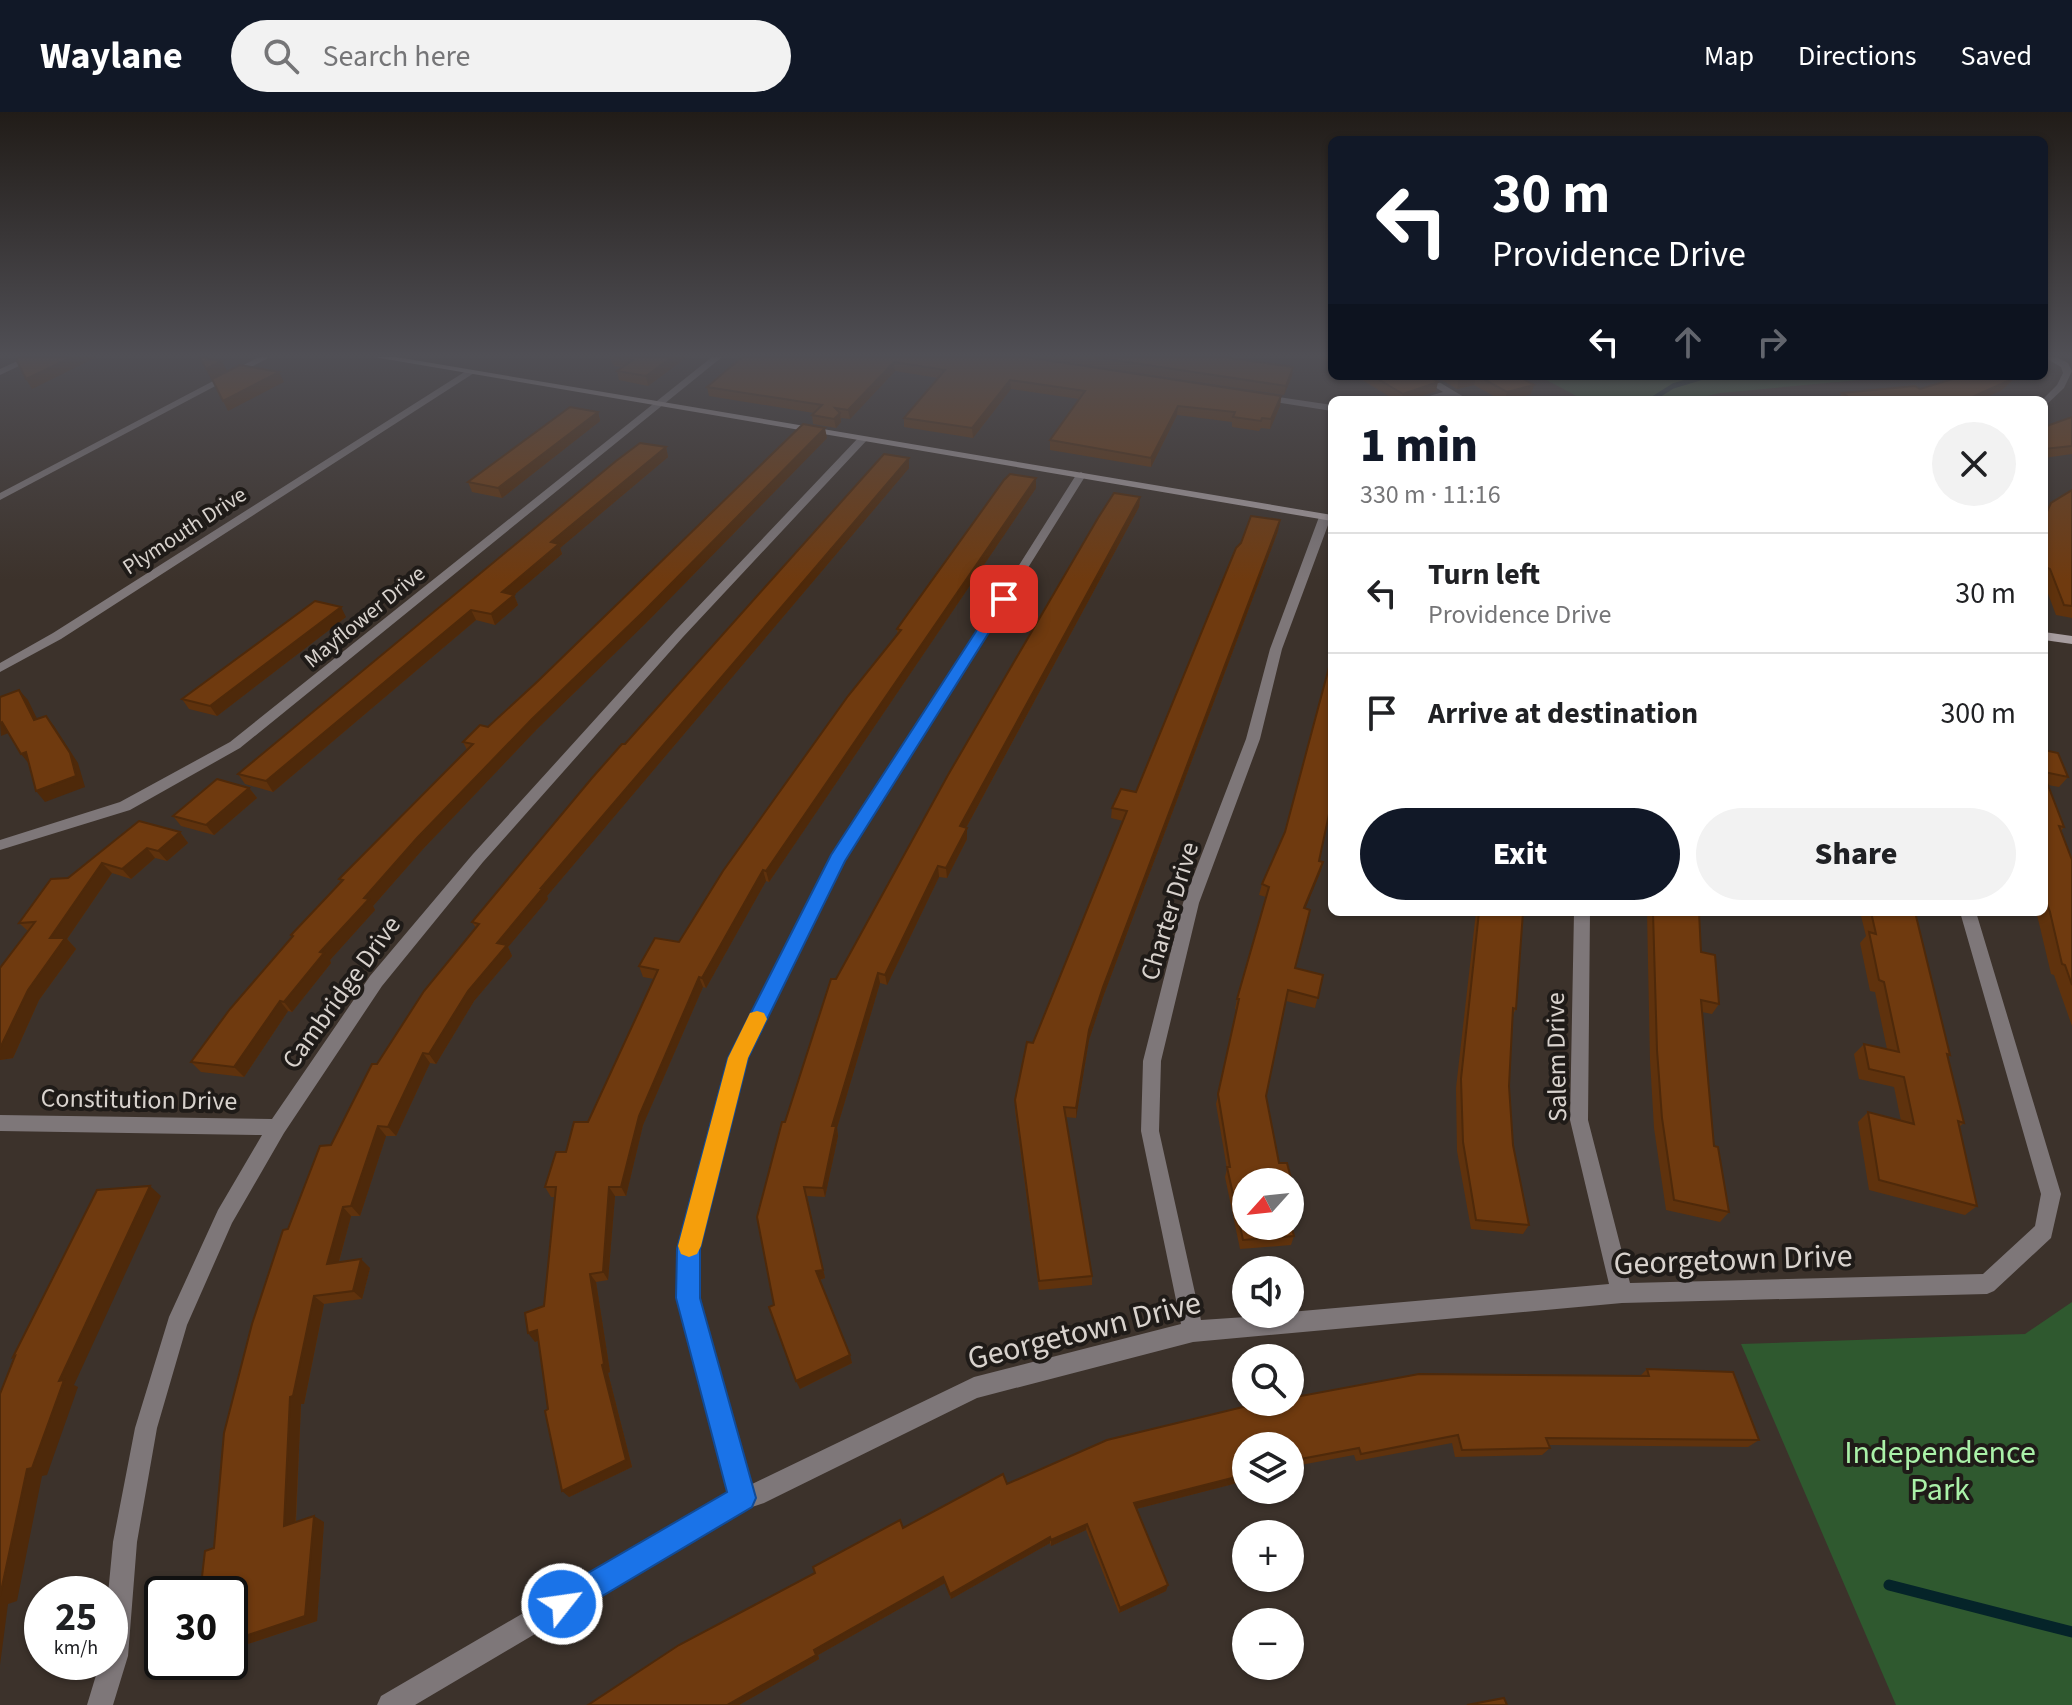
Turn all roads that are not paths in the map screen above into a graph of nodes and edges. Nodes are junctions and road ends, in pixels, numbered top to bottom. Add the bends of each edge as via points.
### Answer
1 (125, 431) edge
2 (378, 431) edge
3 (626, 431) edge
4 (819, 431) edge
5 (863, 439) junction
6 (1081, 475) junction
7 (0, 497) edge
8 (1328, 518) edge
9 (2048, 637) edge
10 (2072, 640) edge
11 (0, 668) edge
12 (0, 845) edge
13 (1582, 916) edge
14 (1969, 916) edge
15 (0, 1123) edge
16 (277, 1127) junction
17 (1622, 1293) junction
18 (1193, 1331) junction
19 (742, 1498) junction
20 (100, 1705) edge
21 (390, 1705) edge

1 - 7 street
2 - 11 street, Plymouth Drive
3 - 12 street, Mayflower Drive via 235,745 125,806
4 - 5 street
5 - 6 street
5 - 16 street, Cambridge Drive via 478,858 376,981
6 - 8 street
6 - 19 street via 837,860 738,1058 689,1249 688,1298
8 - 18 street, Charter Drive via 1276,649 1253,739 1191,903 1152,1061 1150,1131
9 - 10 street
13 - 17 street, Salem Drive via 1579,1120
14 - 17 street, Georgetown Drive via 2051,1194 2044,1231 1987,1284
15 - 16 street, Constitution Drive
16 - 20 street, Cambridge Drive via 225,1217 177,1324 146,1428 125,1542 115,1656
17 - 18 street, Georgetown Drive
18 - 19 street, Georgetown Drive via 974,1388
19 - 21 street, Georgetown Drive

